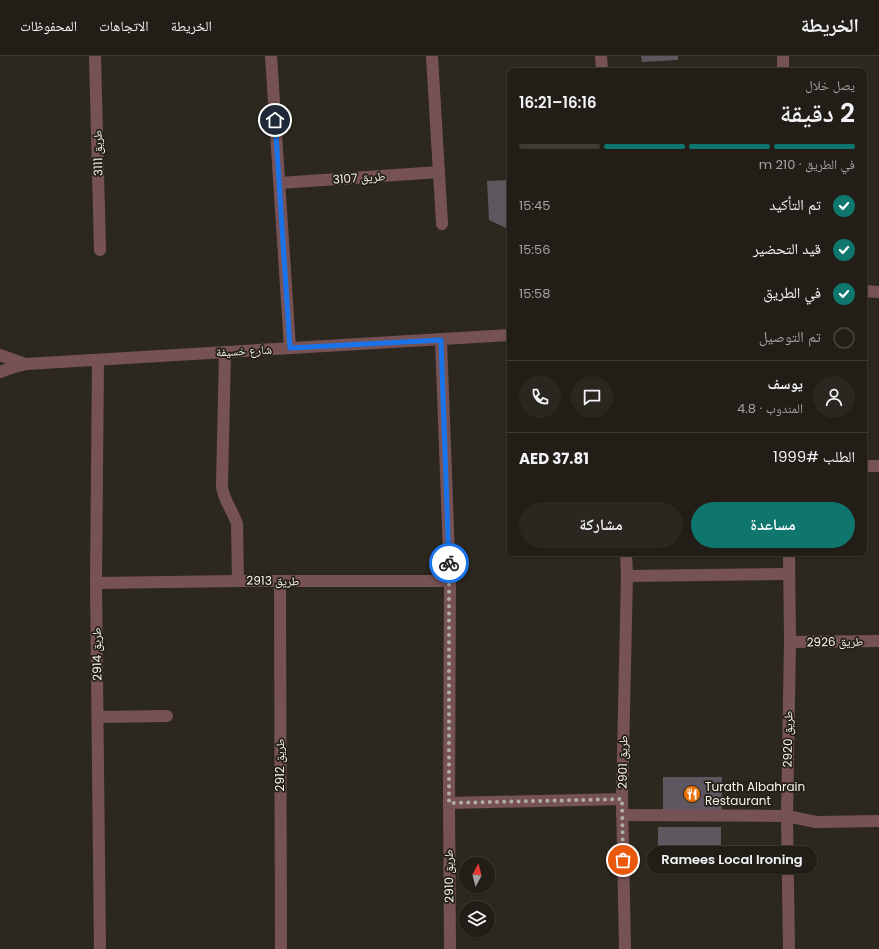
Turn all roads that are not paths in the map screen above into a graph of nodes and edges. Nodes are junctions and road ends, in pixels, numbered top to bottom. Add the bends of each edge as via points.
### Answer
1 (95, 56) edge
2 (271, 56) edge
3 (432, 56) edge
4 (601, 56) edge
5 (783, 56) edge
6 (602, 68) edge
7 (783, 68) edge
8 (439, 172) junction
9 (280, 183) junction
10 (442, 224) dead end
11 (100, 250) dead end
12 (867, 292) edge
13 (879, 292) edge
14 (507, 336) edge
15 (441, 340) junction
16 (290, 348) junction
17 (225, 352) junction
18 (0, 355) edge
19 (98, 360) junction
20 (26, 364) junction
21 (0, 372) edge
22 (867, 466) edge
23 (879, 466) edge
24 (626, 556) edge
25 (789, 556) edge
26 (789, 574) junction
27 (627, 576) junction
28 (238, 581) junction
29 (450, 581) junction
30 (280, 582) junction
31 (96, 583) junction
32 (879, 641) edge
33 (790, 642) junction
34 (166, 716) dead end
35 (98, 717) junction
36 (622, 799) junction
37 (449, 803) junction
38 (622, 815) junction
39 (787, 816) junction
40 (879, 821) edge
41 (100, 949) edge
42 (280, 949) edge
43 (450, 949) edge
44 (624, 949) edge
45 (789, 949) edge

1 - 11 street, طريق 3111
2 - 9 street
3 - 8 street
4 - 6 street
5 - 7 street
8 - 9 street, طريق 3107
8 - 10 street
9 - 16 street
12 - 13 street
14 - 15 street, شارع خسيفة
15 - 16 street, شارع خسيفة
15 - 29 street, طريق 2910
16 - 17 street, شارع خسيفة
17 - 19 street, شارع خسيفة
17 - 28 street via 222,487 238,532
18 - 20 street, شارع خسيفة
19 - 20 street, شارع خسيفة
19 - 31 street, طريق 2914
20 - 21 street, شارع خسيفة
22 - 23 street
24 - 27 street, طريق 2901
25 - 26 street, طريق 2920
26 - 27 street
26 - 33 street, طريق 2920
27 - 36 street, طريق 2901
28 - 30 street, طريق 2913
28 - 31 street, طريق 2913
29 - 30 street, طريق 2913
29 - 37 street, طريق 2910
30 - 42 street, طريق 2912
31 - 35 street, طريق 2914
32 - 33 street, طريق 2926
33 - 39 street, طريق 2920
34 - 35 street
35 - 41 street, طريق 2914
36 - 37 street
36 - 38 street, طريق 2901
37 - 43 street, طريق 2910
38 - 39 street
38 - 44 street, طريق 2901
39 - 40 street via 816,822
39 - 45 street, طريق 2920

